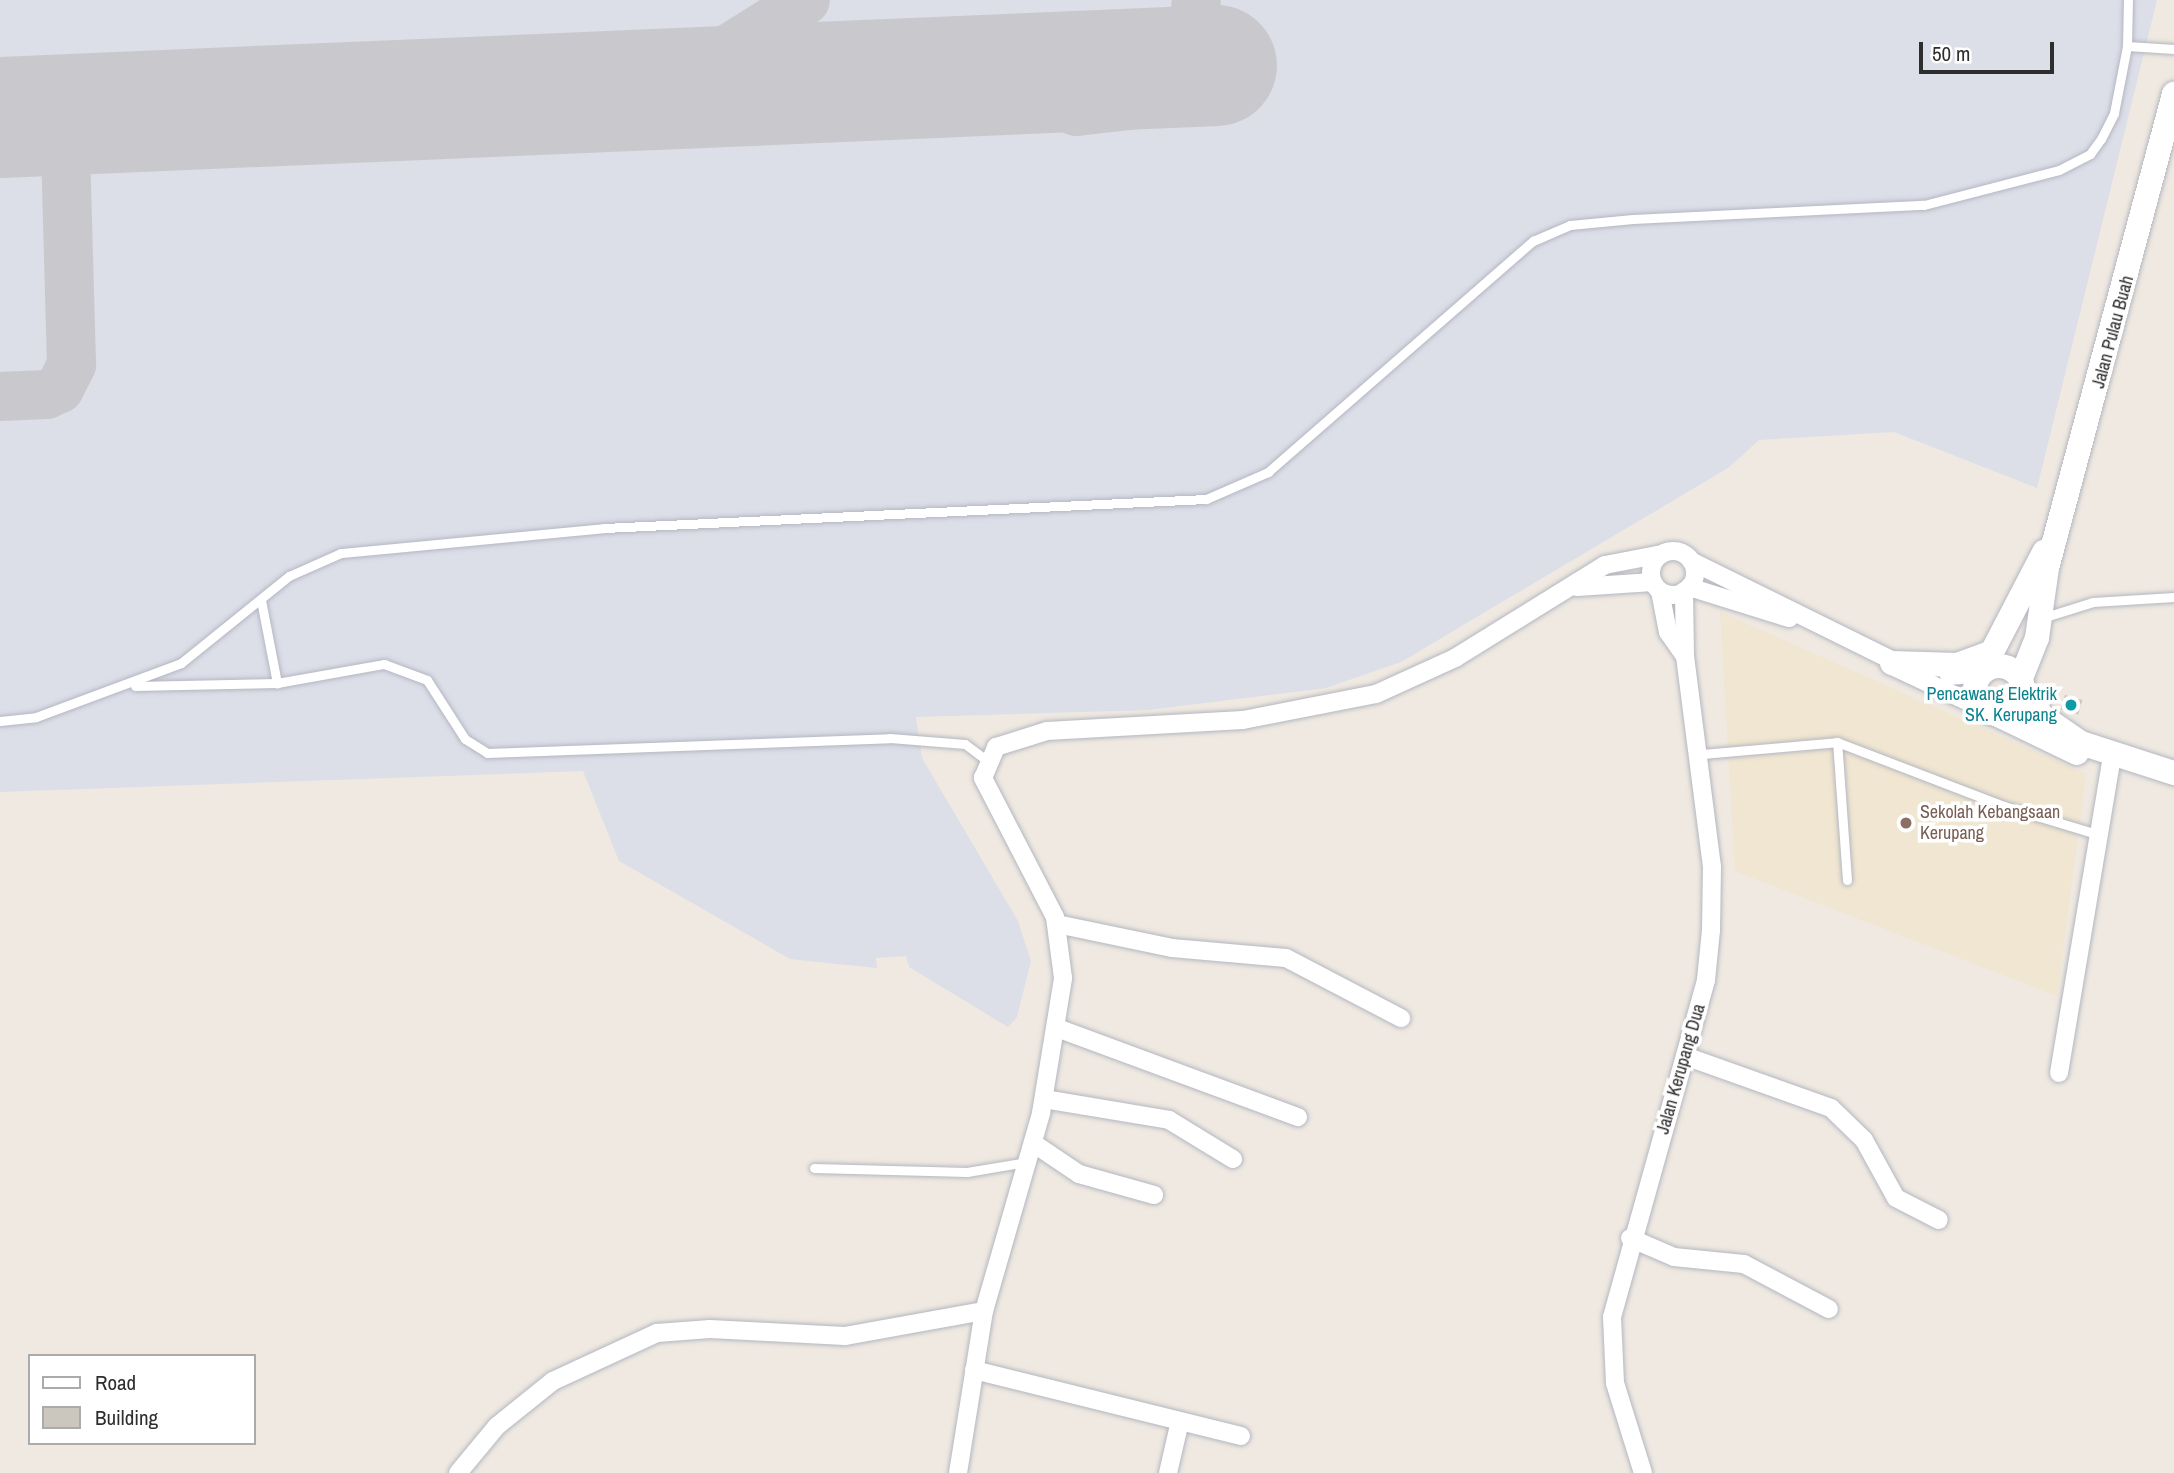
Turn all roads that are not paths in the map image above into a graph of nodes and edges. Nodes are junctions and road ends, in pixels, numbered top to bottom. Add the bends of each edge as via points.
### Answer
1 (2128, 0) edge
2 (2127, 46) junction
3 (2174, 49) edge
4 (2174, 94) edge
5 (2063, 515) junction
6 (1662, 554) junction
7 (1691, 561) junction
8 (2047, 568) junction
9 (1657, 587) junction
10 (1567, 588) junction
11 (1686, 589) junction
12 (2174, 597) edge
13 (261, 600) junction
14 (1807, 621) junction
15 (2039, 628) junction
16 (1685, 656) junction
17 (1885, 660) junction
18 (1990, 669) junction
19 (277, 683) junction
20 (2022, 684) junction
21 (130, 686) junction
22 (1991, 712) junction
23 (2042, 716) junction
24 (0, 721) edge
25 (1837, 741) junction
26 (1701, 754) junction
27 (2107, 755) junction
28 (986, 760) junction
29 (2174, 773) edge
30 (2097, 834) junction
31 (1847, 880) dead end
32 (1057, 924) junction
33 (1401, 1018) dead end
34 (1057, 1028) junction
35 (1685, 1056) junction
36 (2059, 1073) dead end
37 (1044, 1099) junction
38 (1298, 1117) dead end
39 (1033, 1143) junction
40 (1233, 1159) dead end
41 (1027, 1162) junction
42 (814, 1168) dead end
43 (1154, 1195) dead end
44 (1939, 1220) dead end
45 (1630, 1238) junction
46 (1829, 1309) dead end
47 (984, 1311) junction
48 (974, 1370) junction
49 (1180, 1421) junction
50 (1241, 1436) dead end
51 (458, 1473) edge
52 (958, 1473) edge
53 (1168, 1473) edge
54 (1643, 1473) edge

1 - 2 lane
2 - 3 lane
2 - 13 lane via 2114,113 2101,139 2090,154 2059,170 1924,205 1633,219 1570,225 1533,241 1268,472 1206,499 453,540 313,561
4 - 5 main road, Jalan Pulau Buah
5 - 8 main road, Jalan Pulau Buah
5 - 17 main road via 1992,652 1957,665
6 - 7 street via 1681,553
6 - 9 street via 1653,565
6 - 10 street via 1605,565
7 - 11 street
7 - 14 street
8 - 15 main road
8 - 18 main road
9 - 10 street
9 - 11 street
9 - 16 street, Jalan Kerupang Dua via 1668,632
10 - 28 street via 1455,658 1376,694 1243,720 1025,735 996,747
11 - 14 street
11 - 16 street, Jalan Kerupang Dua
12 - 15 lane via 2092,602
13 - 19 lane
13 - 21 lane via 181,663
14 - 17 street
15 - 20 main road
15 - 23 main road via 2035,688
16 - 26 street, Jalan Kerupang Dua
17 - 18 street via 1946,676
17 - 22 street
18 - 20 main road
18 - 22 main road via 1975,694
19 - 21 lane
19 - 28 lane via 384,664 405,667 427,680 466,739 486,753 890,738 965,744
20 - 22 main road via 2011,711
20 - 23 main road
21 - 24 lane via 36,717
22 - 27 main road via 2058,747
23 - 27 main road
25 - 26 lane
25 - 30 lane via 2004,806
25 - 31 lane
26 - 35 street, Jalan Kerupang Dua via 1711,930 1706,980
27 - 29 main road
27 - 30 street
28 - 32 street via 983,778 993,805
30 - 36 street
32 - 33 street via 1172,948 1286,958
32 - 34 street via 1063,978
34 - 37 street
34 - 38 street
35 - 44 street via 1831,1108 1864,1140 1896,1198
35 - 45 street, Jalan Kerupang Dua
37 - 39 street
37 - 40 street via 1169,1120
39 - 41 street
39 - 43 street via 1079,1174
41 - 42 lane via 967,1172
41 - 47 street
45 - 46 street via 1674,1257 1744,1264
45 - 54 street, Jalan Kerupang Dua via 1610,1351
47 - 48 street
47 - 51 street via 845,1336 710,1329 657,1333 553,1381 497,1426
48 - 49 street
48 - 52 street
49 - 50 street
49 - 53 street

